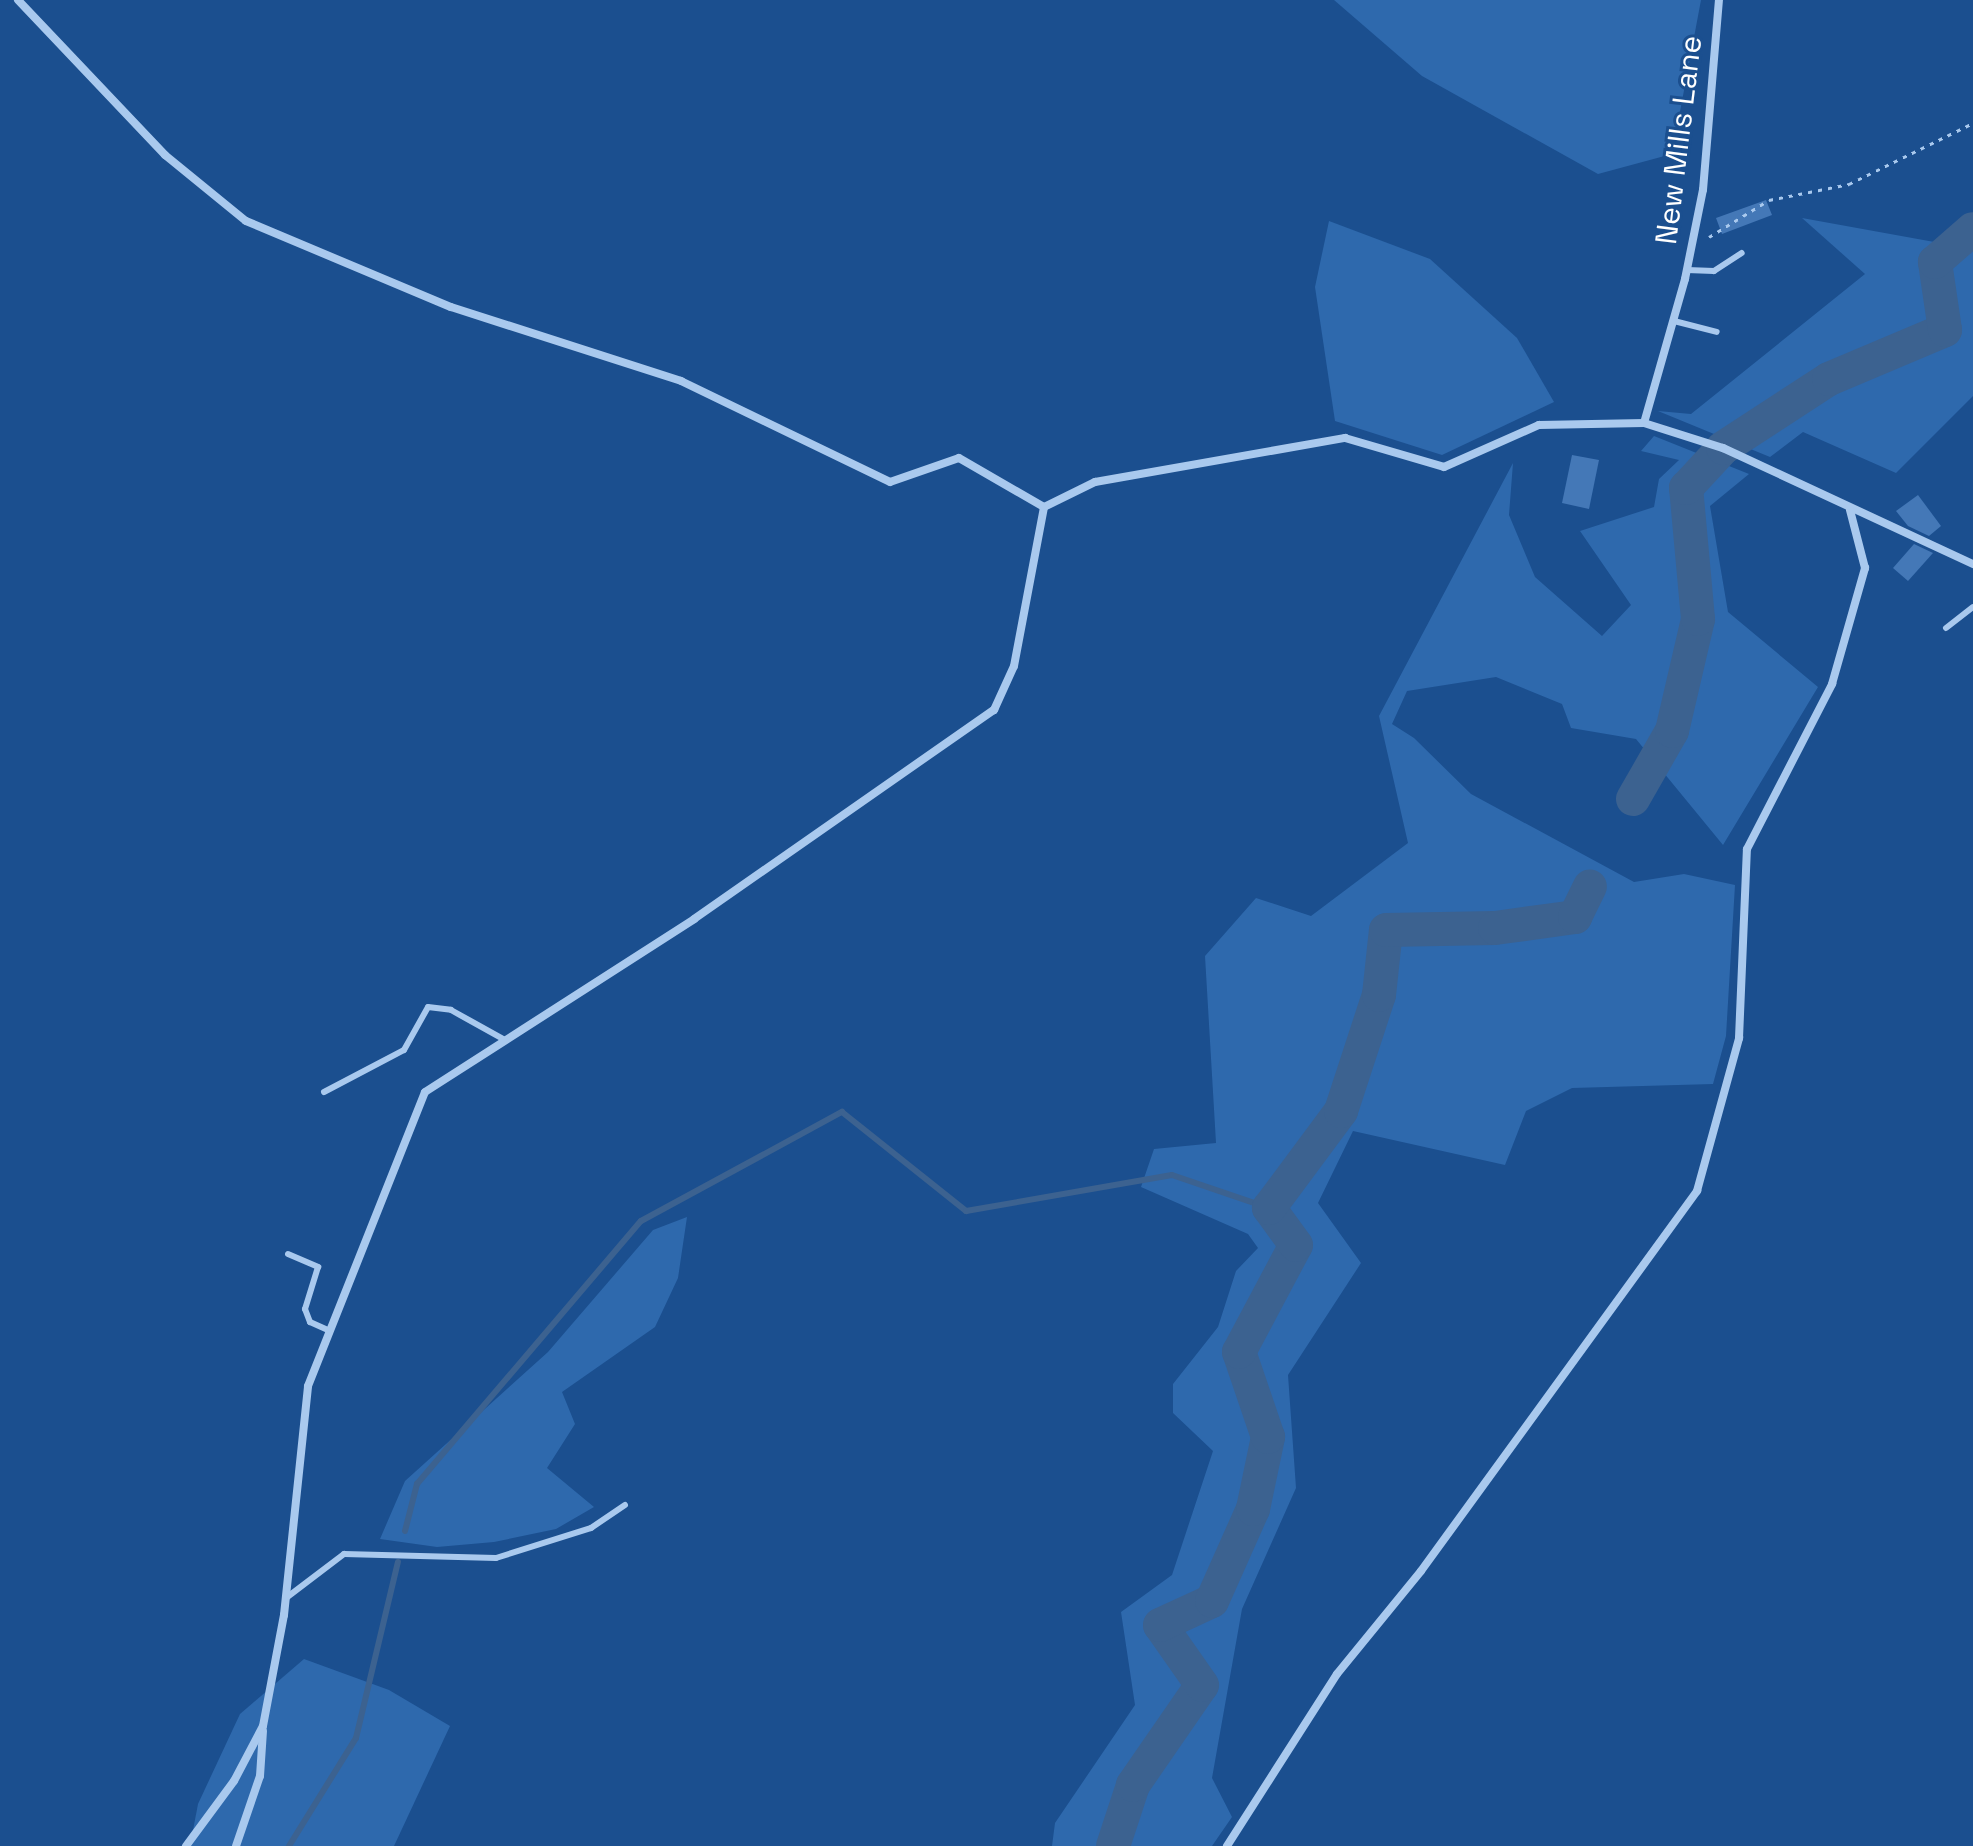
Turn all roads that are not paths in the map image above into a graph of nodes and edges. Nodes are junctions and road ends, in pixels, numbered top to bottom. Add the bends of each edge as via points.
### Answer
1 (18, 0) edge
2 (1719, 0) edge
3 (1742, 253) dead end
4 (1687, 270) junction
5 (1674, 321) junction
6 (1717, 332) dead end
7 (1644, 423) junction
8 (1044, 507) junction
9 (1850, 510) junction
10 (1973, 564) edge
11 (1973, 607) edge
12 (1946, 628) dead end
13 (505, 1040) junction
14 (324, 1092) dead end
15 (288, 1254) dead end
16 (330, 1331) junction
17 (625, 1505) dead end
18 (286, 1598) junction
19 (263, 1726) junction
20 (186, 1846) edge
21 (236, 1846) edge
22 (1227, 1846) edge

1 - 8 street via 165,155 246,221 451,307 681,381 852,459 890,482 959,458
2 - 4 street, New Mills Lane via 1703,190
3 - 4 lane via 1714,271
4 - 5 street, New Mills Lane
5 - 6 lane
5 - 7 street, New Mills Lane
7 - 8 street via 1539,425 1444,467 1345,438 1095,482
7 - 9 street via 1723,448
8 - 13 street via 1014,666 994,710 694,919
9 - 10 street
9 - 22 street via 1865,568 1832,684 1747,849 1739,1038 1697,1191 1421,1571 1337,1674
11 - 12 lane
13 - 14 lane via 451,1010 428,1007 404,1050
13 - 16 street via 425,1092
15 - 16 lane via 318,1267 305,1309 310,1322
16 - 18 street via 308,1386
17 - 18 lane via 579,1534 496,1558 344,1554
18 - 19 street
19 - 20 street via 234,1781
19 - 21 street via 260,1776

